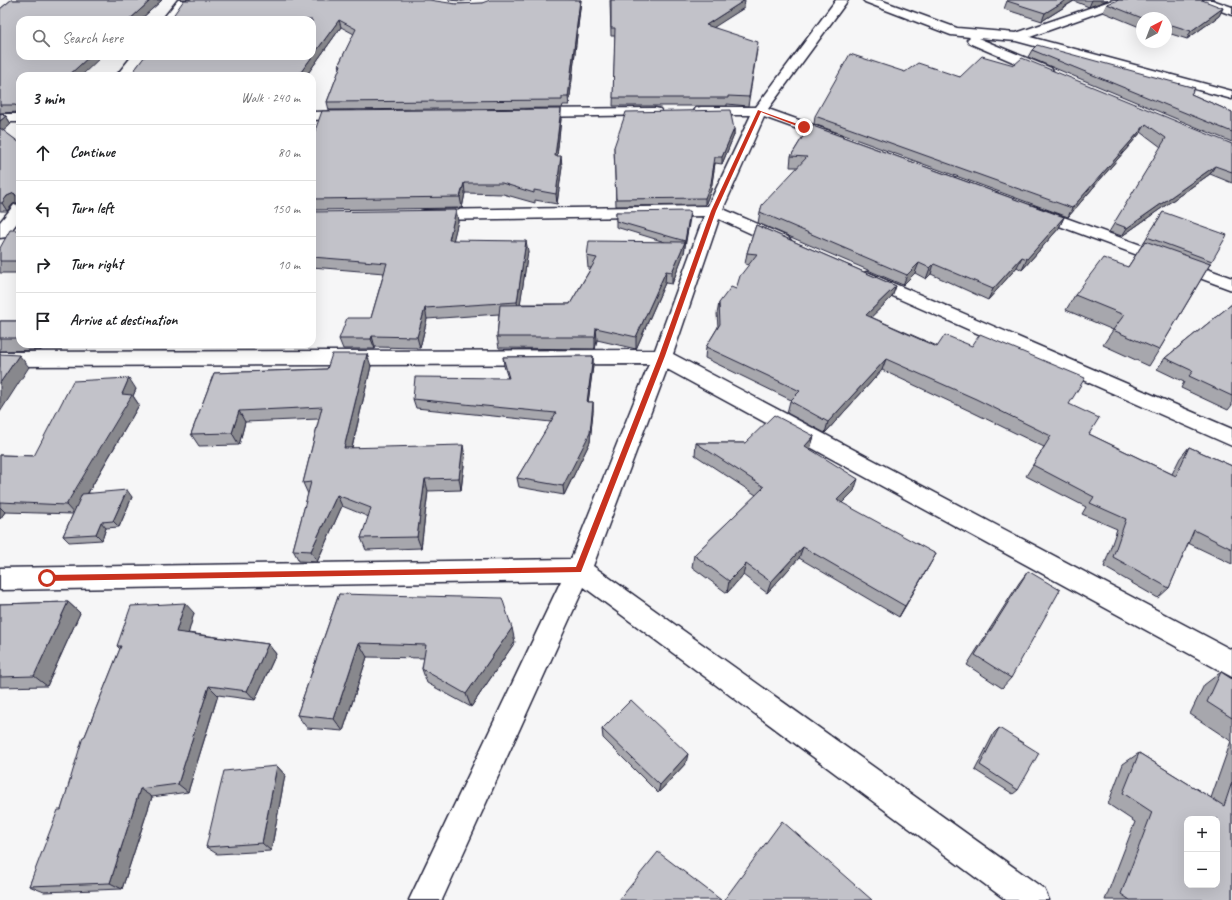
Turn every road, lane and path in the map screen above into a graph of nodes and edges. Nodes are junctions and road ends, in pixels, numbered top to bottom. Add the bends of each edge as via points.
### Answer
1 (184, 0) edge
2 (842, 0) edge
3 (869, 0) edge
4 (1124, 0) edge
5 (1201, 0) edge
6 (1232, 11) edge
7 (171, 16) edge
8 (955, 32) junction
9 (1016, 37) junction
10 (136, 60) edge
11 (126, 72) edge
12 (1060, 77) edge
13 (1232, 95) edge
14 (760, 110) junction
15 (688, 111) edge
16 (672, 112) edge
17 (520, 113) edge
18 (368, 115) edge
19 (316, 116) edge
20 (0, 118) edge
21 (16, 118) edge
22 (850, 144) edge
23 (1022, 207) edge
24 (714, 211) junction
25 (406, 215) edge
26 (794, 246) edge
27 (852, 272) edge
28 (1232, 284) edge
29 (662, 356) junction
30 (0, 359) edge
31 (1232, 438) edge
32 (579, 570) junction
33 (0, 579) edge
34 (1232, 664) edge
35 (425, 900) edge
36 (1033, 900) edge

1 - 7 street
2 - 14 street
3 - 8 street
4 - 9 street
5 - 6 street
8 - 9 street
8 - 12 street
9 - 13 street
10 - 11 street
14 - 15 street
14 - 22 street
14 - 24 street
16 - 17 street
18 - 19 street
20 - 21 street
23 - 28 street
24 - 25 street
24 - 26 street
24 - 29 street
27 - 31 street
29 - 30 street
29 - 32 street
29 - 34 street
32 - 33 street
32 - 35 street
32 - 36 street

